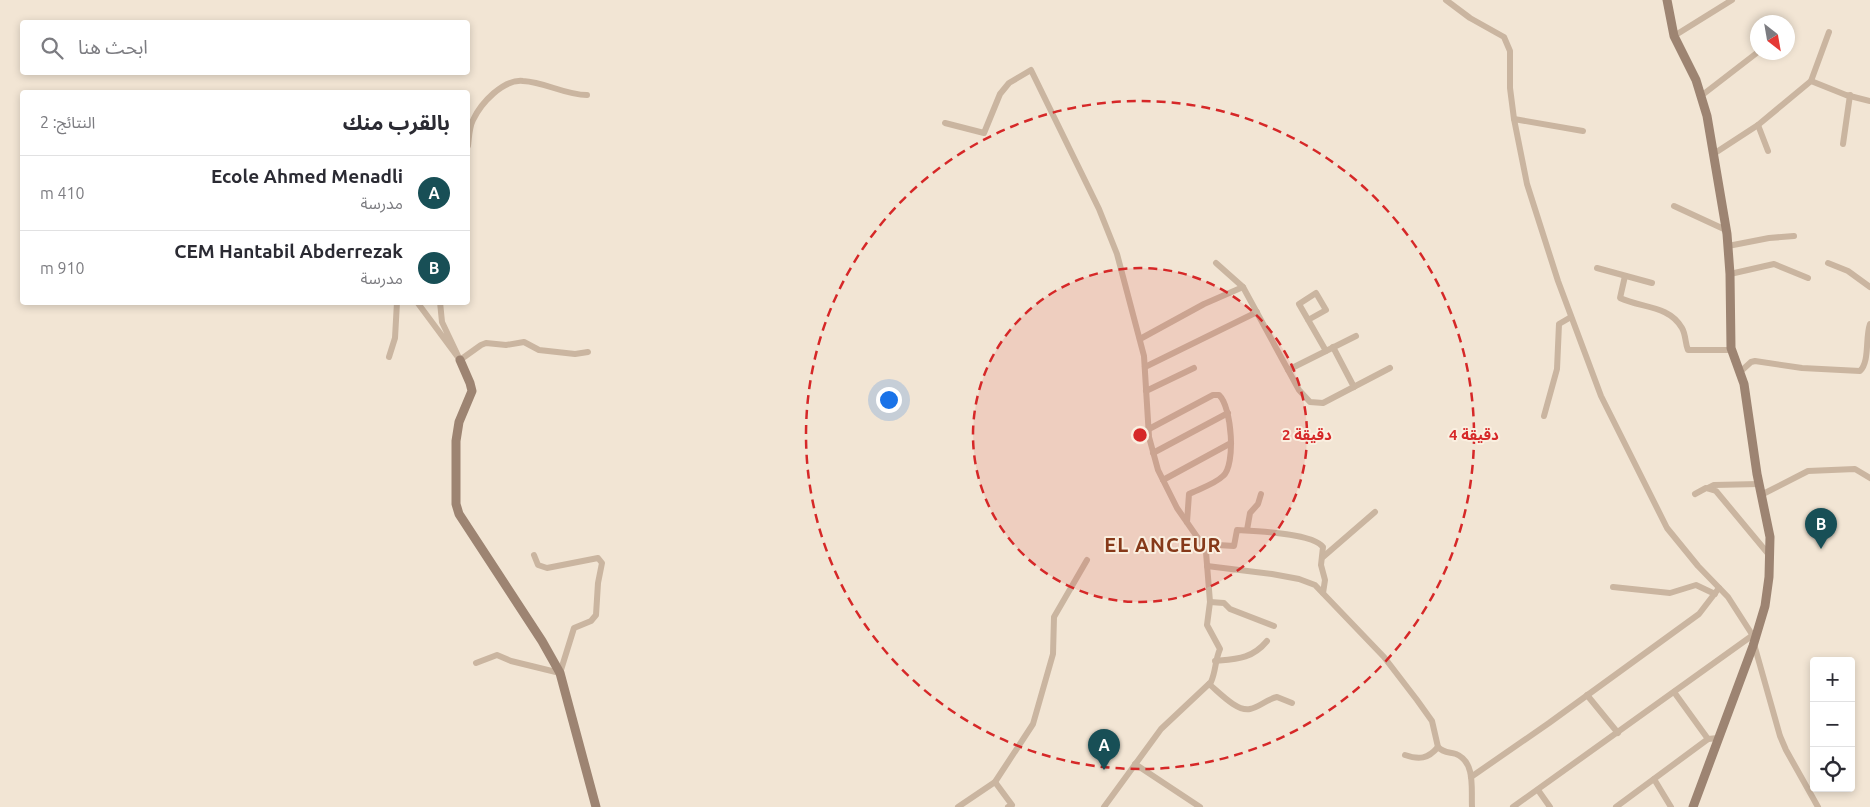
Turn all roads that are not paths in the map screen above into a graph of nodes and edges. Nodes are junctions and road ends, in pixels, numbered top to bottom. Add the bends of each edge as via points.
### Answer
1 (1446, 0) edge
2 (1667, 0) edge
3 (1732, 0) edge
4 (1829, 32) dead end
5 (1674, 36) junction
6 (1750, 58) edge
7 (1811, 81) junction
8 (588, 95) dead end
9 (1850, 95) junction
10 (1701, 96) junction
11 (1870, 101) edge
12 (1514, 119) junction
13 (945, 123) dead end
14 (1758, 125) junction
15 (1583, 131) dead end
16 (470, 136) edge
17 (1843, 144) dead end
18 (1768, 151) dead end
19 (1715, 153) junction
20 (1674, 206) dead end
21 (1726, 230) junction
22 (1794, 236) dead end
23 (1728, 246) junction
24 (1216, 263) dead end
25 (1828, 263) dead end
26 (1597, 268) dead end
27 (1730, 274) junction
28 (1625, 276) junction
29 (1808, 278) dead end
30 (1652, 283) dead end
31 (1243, 287) junction
32 (1870, 287) edge
33 (397, 305) edge
34 (419, 305) edge
35 (440, 305) edge
36 (1257, 312) junction
37 (1571, 317) junction
38 (1308, 320) dead end
39 (1870, 324) edge
40 (1356, 336) dead end
41 (1140, 339) junction
42 (1333, 347) junction
43 (1732, 350) junction
44 (1326, 351) junction
45 (588, 352) dead end
46 (389, 357) dead end
47 (460, 360) junction
48 (1145, 367) junction
49 (1194, 368) dead end
50 (1390, 368) dead end
51 (1288, 370) junction
52 (1740, 372) junction
53 (1354, 387) junction
54 (1146, 391) junction
55 (1228, 414) junction
56 (1544, 416) dead end
57 (1148, 429) junction
58 (1230, 443) junction
59 (1153, 453) junction
60 (1870, 478) edge
61 (1163, 480) junction
62 (1759, 484) junction
63 (1706, 488) junction
64 (1261, 494) dead end
65 (1695, 494) dead end
66 (1761, 495) junction
67 (1375, 512) dead end
68 (1187, 523) junction
69 (1247, 530) junction
70 (1202, 544) junction
71 (534, 555) dead end
72 (1770, 556) junction
73 (1323, 557) junction
74 (1087, 560) dead end
75 (1207, 566) junction
76 (1613, 586) dead end
77 (1717, 591) junction
78 (1323, 593) junction
79 (1210, 602) junction
80 (1274, 626) dead end
81 (1754, 639) junction
82 (1266, 640) dead end
83 (1215, 661) junction
84 (476, 663) dead end
85 (560, 673) junction
86 (1209, 684) junction
87 (1674, 692) junction
88 (1587, 695) junction
89 (1292, 703) dead end
90 (1618, 733) junction
91 (1713, 738) junction
92 (1438, 748) junction
93 (1405, 755) dead end
94 (1135, 764) junction
95 (1471, 777) junction
96 (1654, 779) junction
97 (995, 782) junction
98 (1538, 790) junction
99 (596, 807) edge
100 (958, 807) edge
101 (1008, 807) edge
102 (1104, 807) edge
103 (1200, 807) edge
104 (1472, 807) edge
105 (1513, 807) edge
106 (1550, 807) edge
107 (1616, 807) edge
108 (1672, 807) edge
109 (1693, 807) edge
110 (1818, 807) edge

1 - 12 street via 1508,42
2 - 5 street
3 - 5 street
4 - 7 street
5 - 10 street
6 - 10 street
7 - 9 street
7 - 14 street
8 - 16 street via 574,95 513,81 480,108
9 - 11 street
9 - 17 street
10 - 19 street
12 - 15 street
12 - 37 street via 1527,184
13 - 41 street via 984,134 1000,94 1009,83 1030,70 1110,232
14 - 18 street
14 - 19 street
19 - 21 street
20 - 21 street
21 - 23 street
22 - 23 street
23 - 27 street
24 - 31 street
25 - 32 street via 1848,270
26 - 28 street
27 - 29 street via 1774,264
27 - 43 street
28 - 30 street
28 - 43 street via 1620,298 1666,312 1675,318 1682,328 1688,350
31 - 36 street
31 - 41 street
33 - 46 street via 395,338
34 - 47 street
35 - 47 street via 442,322
36 - 48 street
36 - 51 street
37 - 56 street via 1559,324 1557,369
37 - 77 street via 1601,396 1658,512 1681,547
38 - 44 street
39 - 52 street via 1865,363 1860,371 1802,368 1755,361
40 - 42 street
41 - 48 street
42 - 44 street
42 - 53 street
43 - 52 street
44 - 51 street
45 - 47 street via 575,354 539,350 524,342 506,345 486,343
47 - 85 street via 472,391 459,422 456,441 456,504 459,514
48 - 54 street
49 - 54 street
50 - 53 street
51 - 53 street via 1305,397 1316,404
52 - 62 street
54 - 57 street
55 - 57 street via 1222,398 1216,394
55 - 58 street
55 - 59 street
57 - 59 street
58 - 61 street
58 - 68 street via 1224,476 1189,494
59 - 61 street
60 - 66 street via 1855,469 1808,470
61 - 68 street
62 - 63 street
62 - 66 street
63 - 65 street
63 - 72 street via 1716,491
64 - 69 street via 1250,513
66 - 72 street via 1770,537
67 - 73 street
68 - 70 street
69 - 70 street via 1237,530 1234,546
69 - 73 street via 1316,541 1323,547
70 - 75 street
71 - 85 street via 542,567 593,557 602,563 596,615 574,628
72 - 81 street via 1765,606
73 - 78 street
74 - 97 street via 1054,617 1053,654 1033,724
75 - 78 street via 1300,579 1315,585
75 - 79 street
76 - 77 street via 1670,593 1696,585
77 - 81 street via 1728,597
77 - 88 street via 1699,614
78 - 92 street via 1384,657 1417,700 1432,721
79 - 80 street via 1224,603 1230,609
79 - 83 street via 1207,625 1220,649
81 - 87 street
81 - 91 street
81 - 110 street via 1780,736
82 - 83 street via 1251,656
83 - 86 street
84 - 85 street via 497,655
85 - 99 street
86 - 89 street via 1244,709 1277,697
86 - 94 street via 1161,729
87 - 90 street
87 - 91 street
88 - 90 street
88 - 95 street
90 - 98 street
91 - 96 street
91 - 109 street
92 - 93 street via 1433,754 1420,759
92 - 95 street via 1459,755
94 - 102 street
94 - 103 street
95 - 104 street
96 - 107 street
96 - 108 street
97 - 100 street
97 - 101 street via 1012,805
98 - 105 street
98 - 106 street

